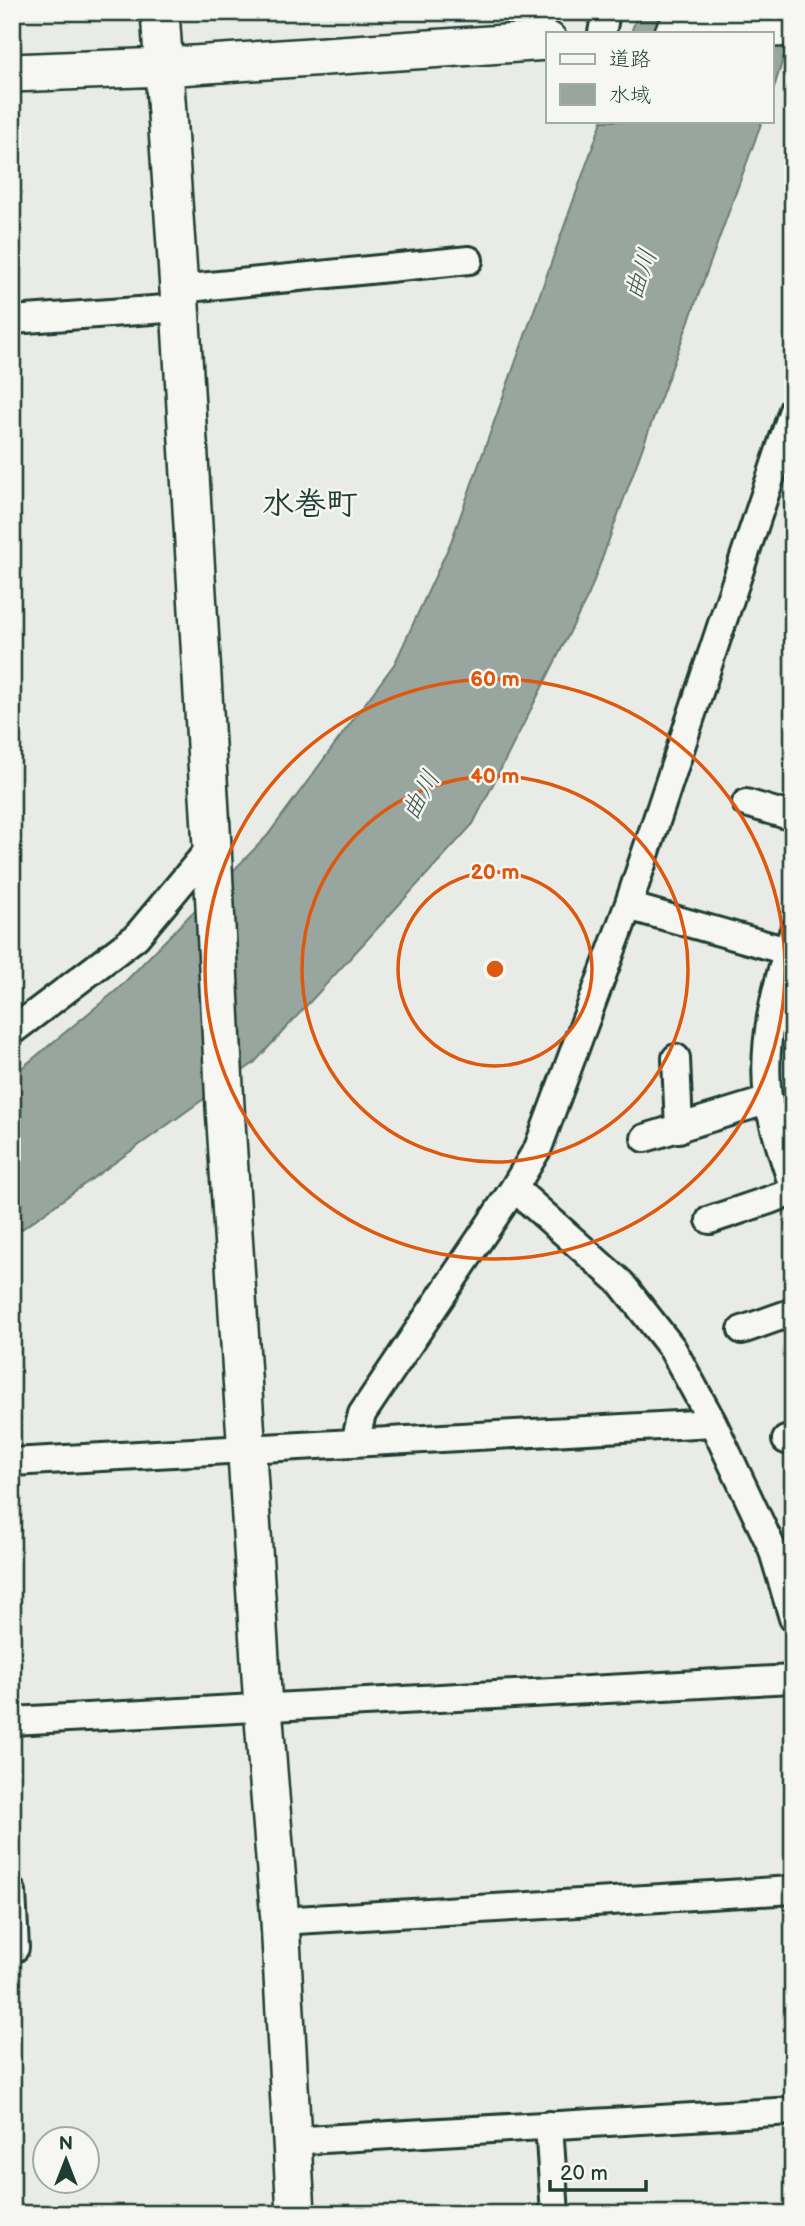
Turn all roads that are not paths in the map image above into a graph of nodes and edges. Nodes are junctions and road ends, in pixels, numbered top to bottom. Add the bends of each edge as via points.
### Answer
1 (160, 12) edge
2 (606, 12) edge
3 (787, 27) edge
4 (602, 32) edge
5 (693, 32) edge
6 (546, 41) edge
7 (163, 66) junction
8 (12, 73) edge
9 (469, 260) dead end
10 (180, 299) junction
11 (12, 320) edge
12 (793, 410) edge
13 (746, 803) dead end
14 (793, 817) edge
15 (213, 858) junction
16 (628, 906) junction
17 (790, 942) edge
18 (12, 1031) edge
19 (676, 1058) dead end
20 (768, 1100) junction
21 (679, 1129) junction
22 (645, 1138) dead end
23 (514, 1188) junction
24 (793, 1190) edge
25 (710, 1220) dead end
26 (793, 1312) edge
27 (742, 1329) dead end
28 (713, 1423) junction
29 (355, 1441) junction
30 (247, 1449) junction
31 (12, 1462) edge
32 (793, 1618) edge
33 (793, 1679) edge
34 (262, 1707) junction
35 (12, 1721) edge
36 (793, 1890) edge
37 (12, 1892) edge
38 (279, 1921) junction
39 (12, 1949) edge
40 (793, 2111) edge
41 (550, 2125) junction
42 (290, 2141) junction
43 (296, 2214) edge
44 (555, 2214) edge

1 - 7 street
2 - 4 street
3 - 5 street
6 - 7 street
7 - 8 street
7 - 10 street
9 - 10 street
10 - 11 street
10 - 15 street
12 - 16 street
13 - 14 street
15 - 18 street via 136,937
15 - 30 street
16 - 17 street
16 - 23 street via 538,1148
17 - 20 street via 772,1004
19 - 21 street
20 - 21 street
20 - 24 street
21 - 22 street
23 - 28 street via 621,1283 671,1348
23 - 29 street via 362,1414
24 - 25 street
26 - 27 street
28 - 29 street
28 - 32 street via 772,1548
29 - 30 street
30 - 31 street
30 - 34 street
33 - 34 street
34 - 35 street
34 - 38 street
36 - 38 street
37 - 39 street
38 - 42 street
40 - 41 street
41 - 42 street
41 - 44 street
42 - 43 street

